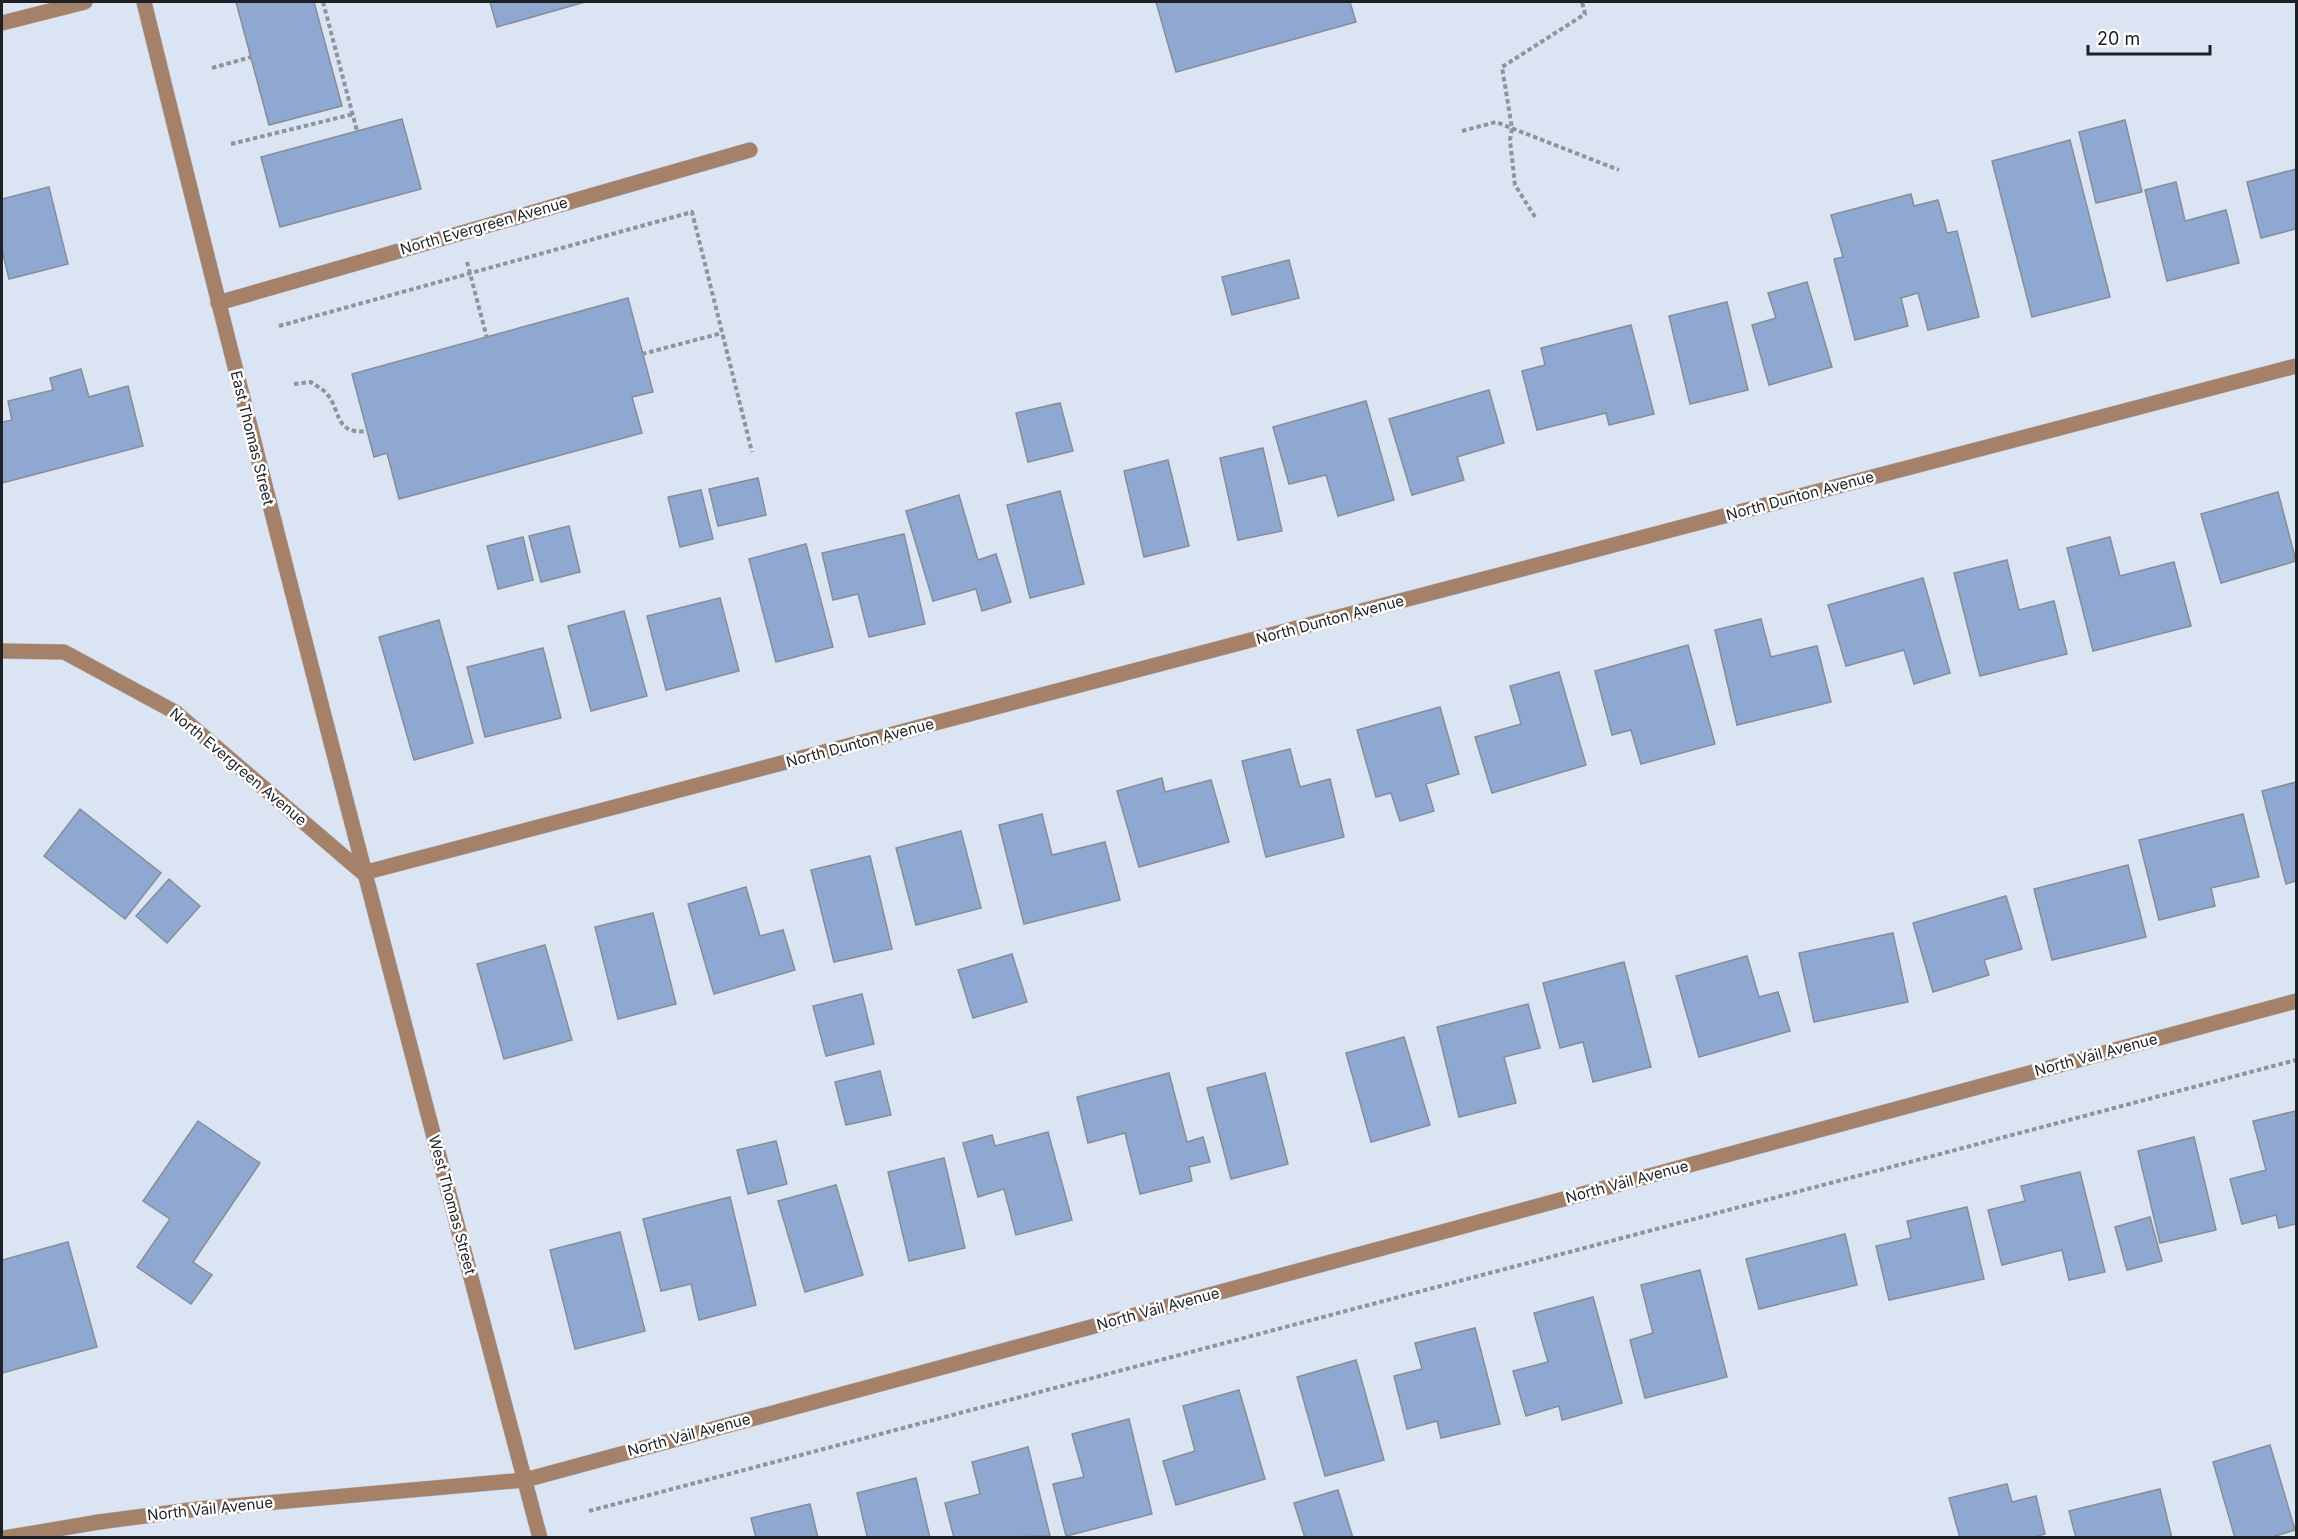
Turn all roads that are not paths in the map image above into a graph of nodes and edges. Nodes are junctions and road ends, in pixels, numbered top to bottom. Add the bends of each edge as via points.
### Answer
1 (85, 2) edge
2 (144, 2) edge
3 (2, 23) edge
4 (750, 150) dead end
5 (218, 303) junction
6 (2296, 366) edge
7 (2, 651) edge
8 (363, 873) junction
9 (2296, 1000) edge
10 (525, 1480) junction
11 (4, 1538) edge
12 (540, 1538) edge

1 - 3 street
2 - 5 street, East Thomas Street
4 - 5 street, North Evergreen Avenue
5 - 8 street, East Thomas Street
6 - 8 street, North Dunton Avenue
7 - 8 street, North Evergreen Avenue via 64,652 175,712
8 - 10 street, West Thomas Street
9 - 10 street, North Vail Avenue
10 - 11 street, North Vail Avenue via 198,1509
10 - 12 street, West Thomas Street

